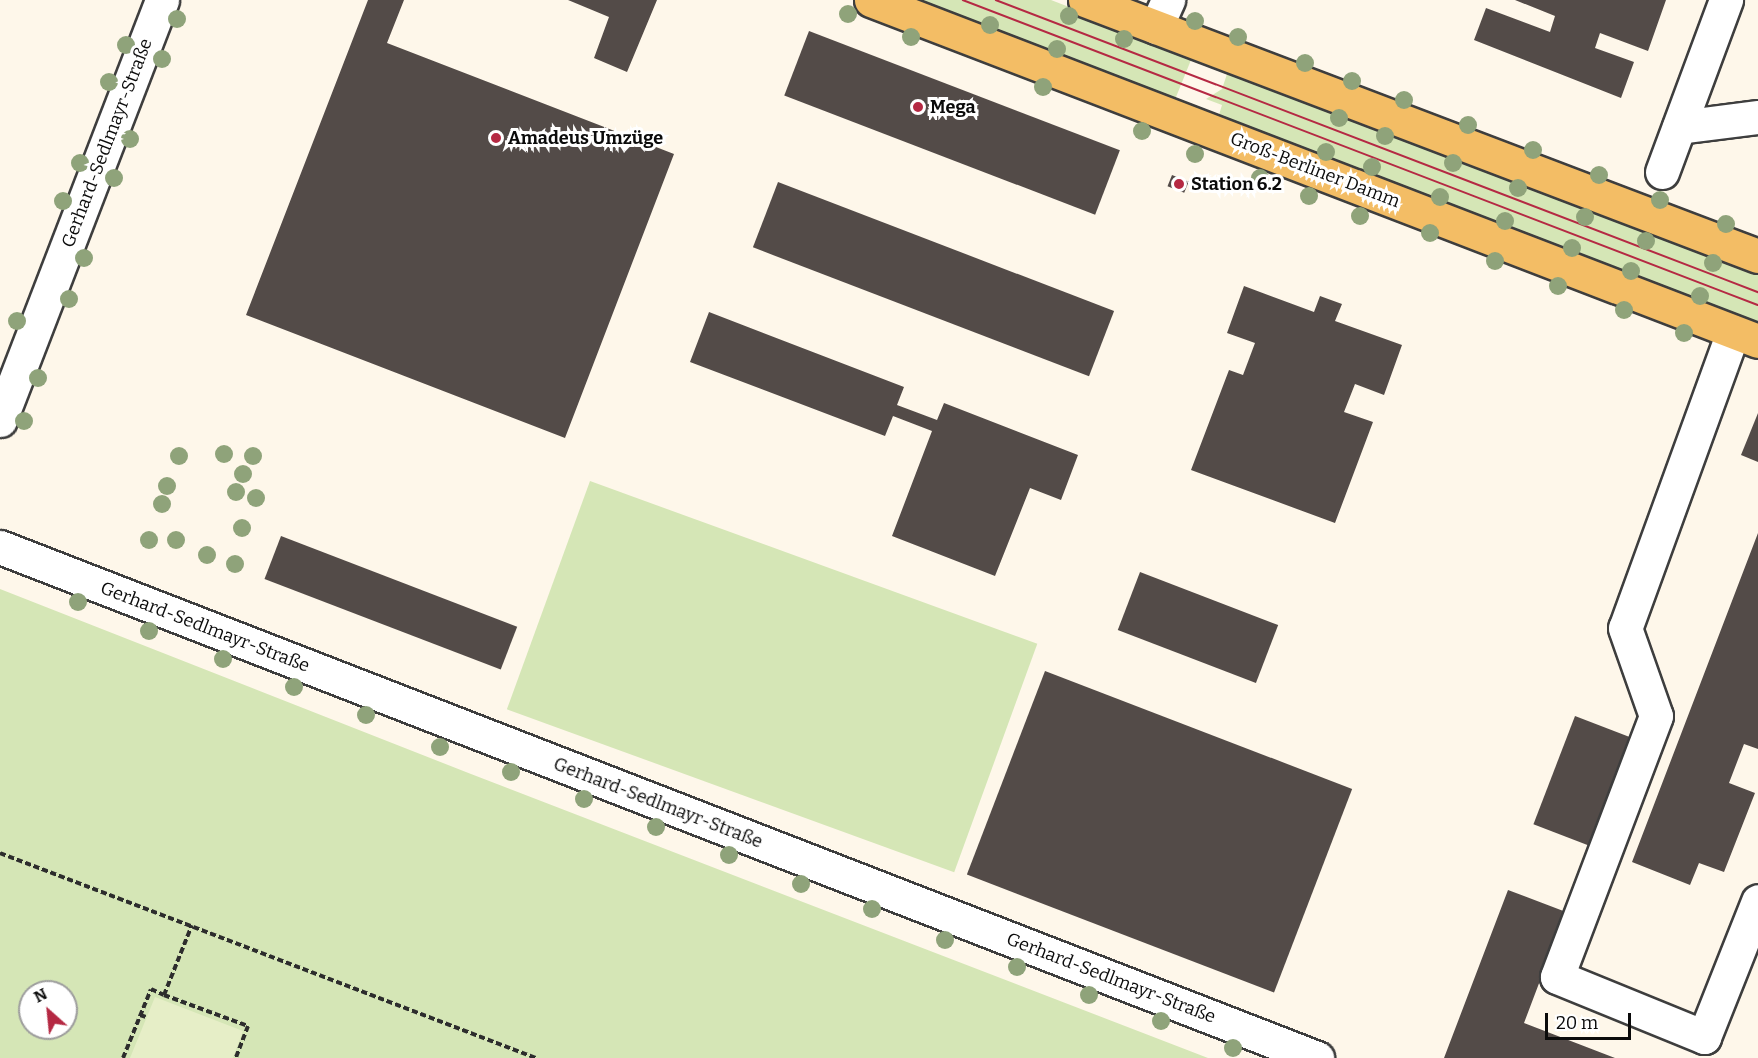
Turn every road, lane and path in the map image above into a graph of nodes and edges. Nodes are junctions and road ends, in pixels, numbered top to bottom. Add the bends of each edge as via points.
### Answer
1 (162, 0) edge
2 (871, 0) edge
3 (1085, 0) edge
4 (1726, 0) edge
5 (1162, 14) edge
6 (1758, 117) edge
7 (1679, 127) junction
8 (1662, 172) dead end
9 (1758, 256) edge
10 (1745, 337) edge
11 (0, 420) edge
12 (0, 547) edge
13 (0, 853) edge
14 (1758, 901) edge
15 (192, 925) junction
16 (164, 995) junction
17 (140, 1015) junction
18 (146, 1017) dead end
19 (123, 1058) edge
20 (236, 1058) edge
21 (536, 1058) edge
22 (1317, 1058) edge

1 - 11 street, Gerhard-Sedlmayr-Straße
2 - 10 main road, Groß-Berliner Damm
3 - 5 main road
4 - 7 street
5 - 9 main road
6 - 7 street
7 - 8 street
10 - 14 street via 1625,628 1656,716 1557,977 1704,1037
12 - 22 street, Gerhard-Sedlmayr-Straße
13 - 15 path
15 - 16 path
15 - 21 path
16 - 17 path via 151,990
16 - 20 path via 248,1026
17 - 18 path
17 - 19 path

